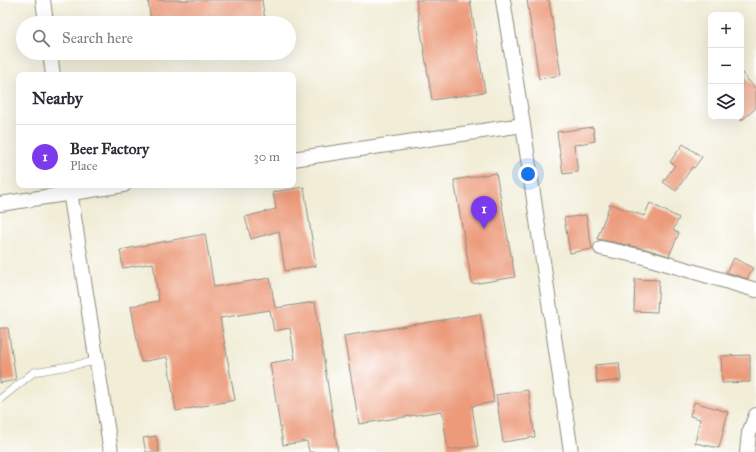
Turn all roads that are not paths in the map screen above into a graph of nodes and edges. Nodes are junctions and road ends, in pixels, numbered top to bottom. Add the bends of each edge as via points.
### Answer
1 (42, 0) edge
2 (503, 0) edge
3 (45, 16) edge
4 (51, 60) edge
5 (53, 72) edge
6 (523, 125) junction
7 (296, 159) edge
8 (84, 188) edge
9 (70, 189) edge
10 (0, 204) edge
11 (601, 248) dead end
12 (756, 290) edge
13 (97, 362) junction
14 (0, 399) edge
15 (756, 415) edge
16 (111, 452) edge
17 (571, 452) edge
18 (747, 452) edge

1 - 3 street
2 - 6 street
4 - 5 street
6 - 7 street
6 - 17 street
8 - 9 street
9 - 10 street
9 - 13 street
11 - 12 street via 644,257
13 - 14 lane via 34,372
13 - 16 street
15 - 18 street via 749,433

